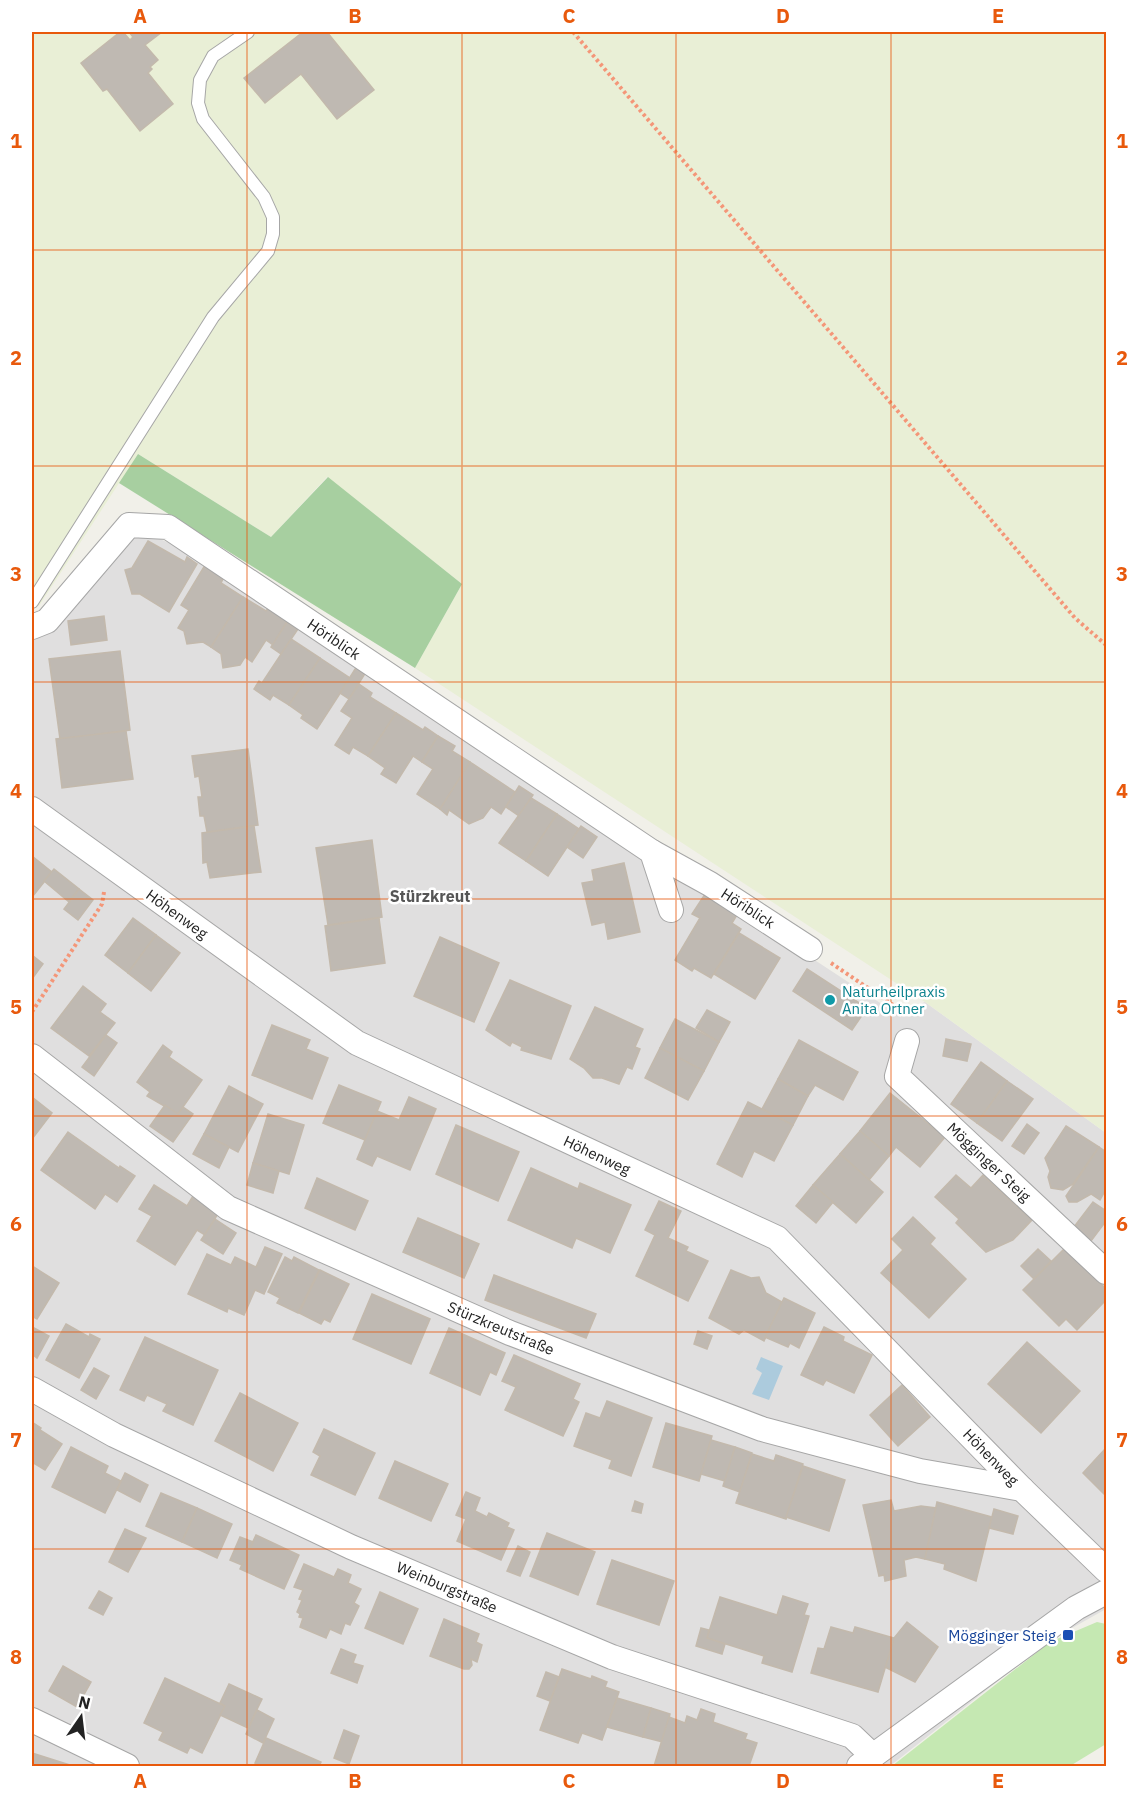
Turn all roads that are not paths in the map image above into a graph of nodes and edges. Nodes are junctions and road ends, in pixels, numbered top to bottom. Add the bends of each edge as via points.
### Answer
1 (248, 32) edge
2 (32, 602) edge
3 (32, 627) edge
4 (32, 810) edge
5 (652, 852) junction
6 (671, 910) dead end
7 (810, 949) road end
8 (908, 1041) road end
9 (32, 1056) edge
10 (1107, 1272) edge
11 (32, 1389) edge
12 (1022, 1488) junction
13 (1107, 1570) edge
14 (1107, 1592) edge
15 (32, 1720) edge
16 (866, 1761) edge
17 (127, 1767) edge

1 - 2 lane via 213,56 200,80 198,103 203,119 264,197 273,217 268,251 213,317
3 - 5 street, Höriblick via 47,621 129,525 168,526
4 - 12 street, Höhenweg via 357,1043 777,1238
5 - 6 street
5 - 7 street, Höriblick via 710,884
8 - 10 street, Mögginger Steig via 897,1076
9 - 12 street, Stürzkreutstraße via 228,1208 510,1333 762,1429 920,1471
11 - 16 street, Weinburgstraße via 114,1435 351,1546 612,1657 852,1736
12 - 13 street, Höhenweg
14 - 16 street via 1076,1608
15 - 17 street

